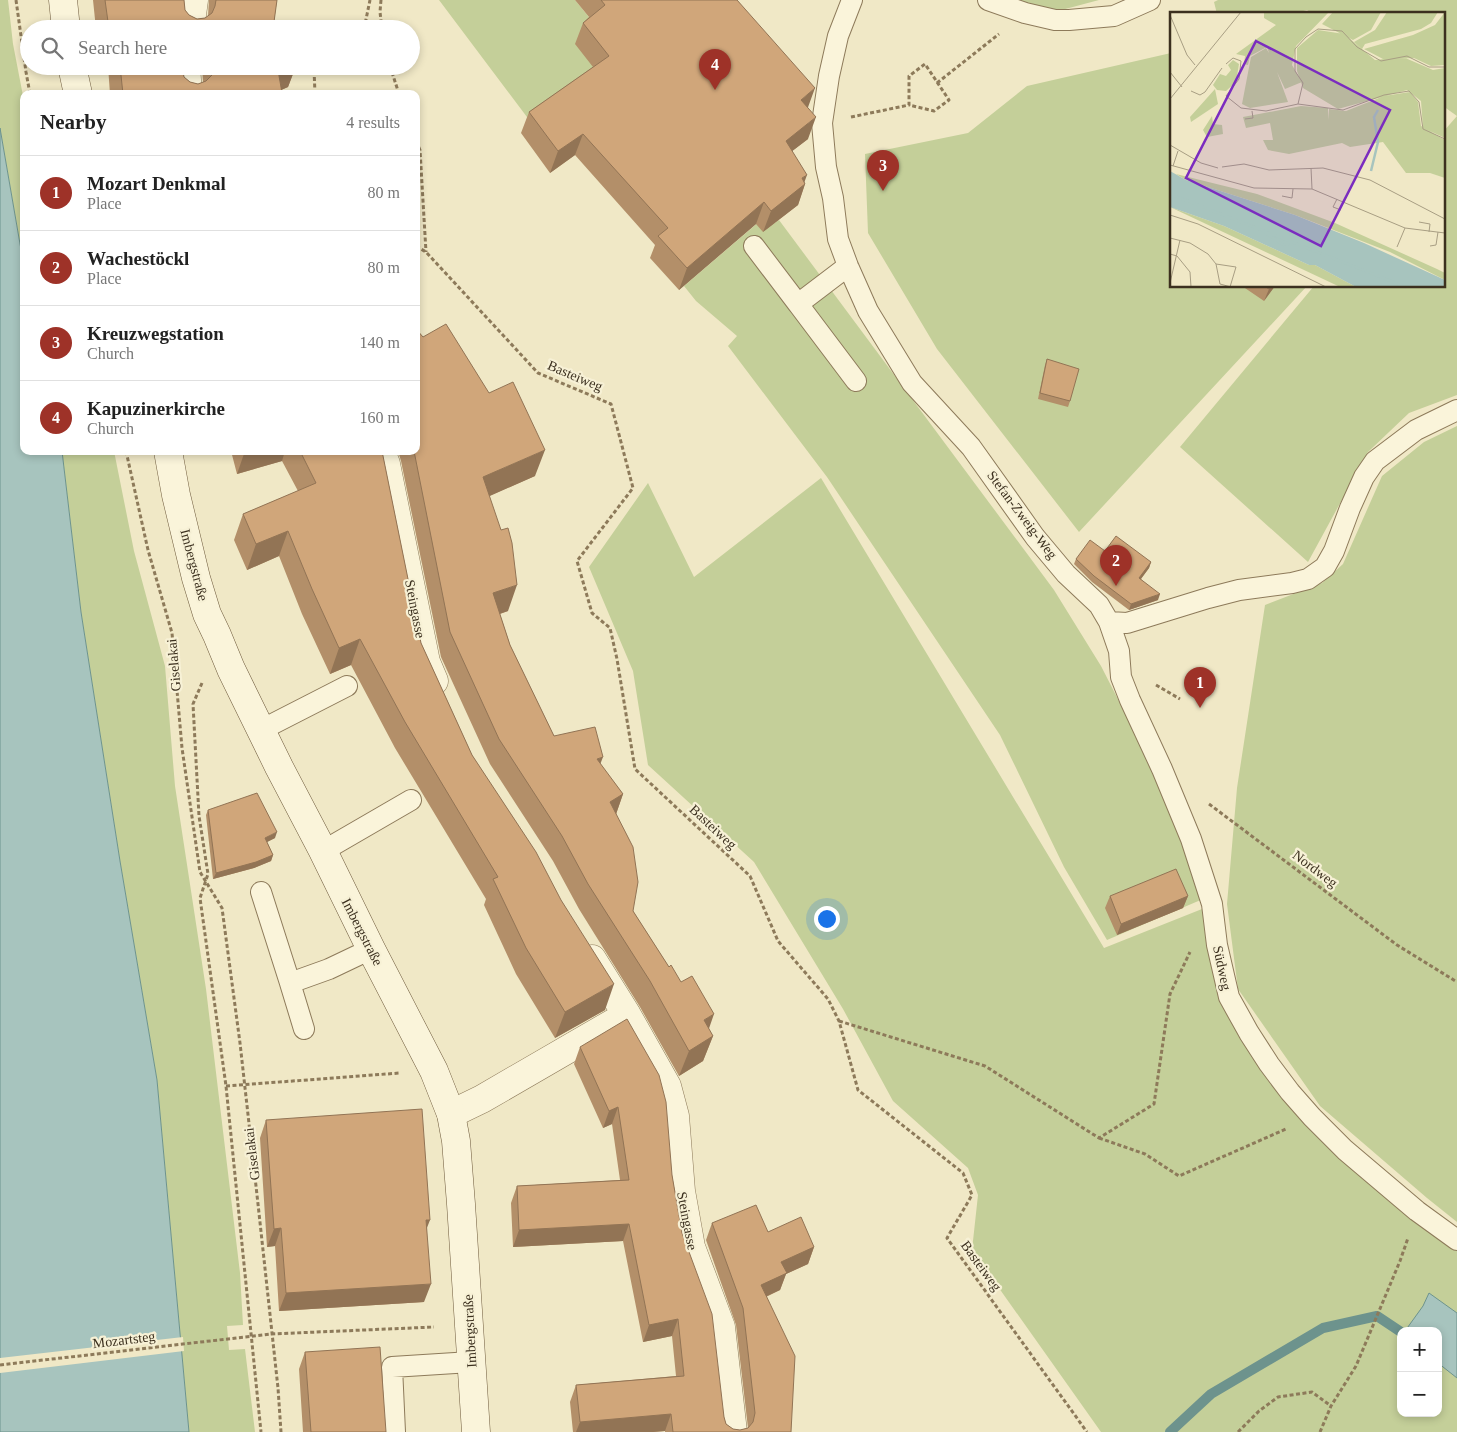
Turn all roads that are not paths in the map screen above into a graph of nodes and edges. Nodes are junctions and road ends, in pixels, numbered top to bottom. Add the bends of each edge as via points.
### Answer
1 (63, 0) edge
2 (194, 0) edge
3 (852, 0) edge
4 (988, 0) edge
5 (1150, 0) edge
6 (65, 20) edge
7 (191, 20) edge
8 (74, 75) edge
9 (187, 75) edge
10 (77, 90) edge
11 (188, 90) edge
12 (754, 246) dead end
13 (848, 266) junction
14 (798, 304) junction
15 (856, 381) dead end
16 (1457, 410) edge
17 (169, 455) edge
18 (383, 455) edge
19 (1109, 622) junction
20 (348, 686) dead end
21 (445, 704) edge
22 (261, 730) junction
23 (411, 800) dead end
24 (323, 852) junction
25 (261, 892) dead end
26 (581, 942) edge
27 (371, 949) junction
28 (290, 984) junction
29 (627, 1016) junction
30 (304, 1029) dead end
31 (451, 1114) junction
32 (1457, 1240) edge
33 (471, 1362) junction
34 (395, 1432) edge
35 (476, 1432) edge
36 (733, 1432) edge

1 - 6 main road
2 - 7 main road
3 - 13 lane, Stefan-Zweig-Weg via 838,36 822,122 838,238
4 - 5 lane via 1055,20 1114,16
8 - 10 main road
9 - 11 main road
12 - 14 lane
13 - 14 lane
13 - 19 lane, Stefan-Zweig-Weg via 868,311 912,383 971,447 1035,537 1066,574 1099,605
14 - 15 lane
16 - 19 lane via 1416,430 1375,461 1364,477 1325,567 1308,578 1239,590 1127,623
17 - 22 main road, Imbergstraße via 196,578 208,614
18 - 21 main road, Steingasse via 426,662
19 - 32 lane, Südweg via 1119,651 1121,677 1191,839 1212,904 1229,997 1249,1033 1290,1092 1344,1150
20 - 22 lane
22 - 24 main road, Imbergstraße
23 - 24 lane
24 - 27 main road, Imbergstraße
25 - 28 lane
26 - 29 main road, Steingasse
27 - 28 lane
27 - 31 main road, Imbergstraße via 434,1071
28 - 30 lane
29 - 31 main road
29 - 36 main road, Steingasse via 667,1086 675,1116 681,1191 690,1247 721,1327
31 - 33 main road, Imbergstraße via 456,1141
33 - 34 lane via 392,1367
33 - 35 main road, Imbergstraße

